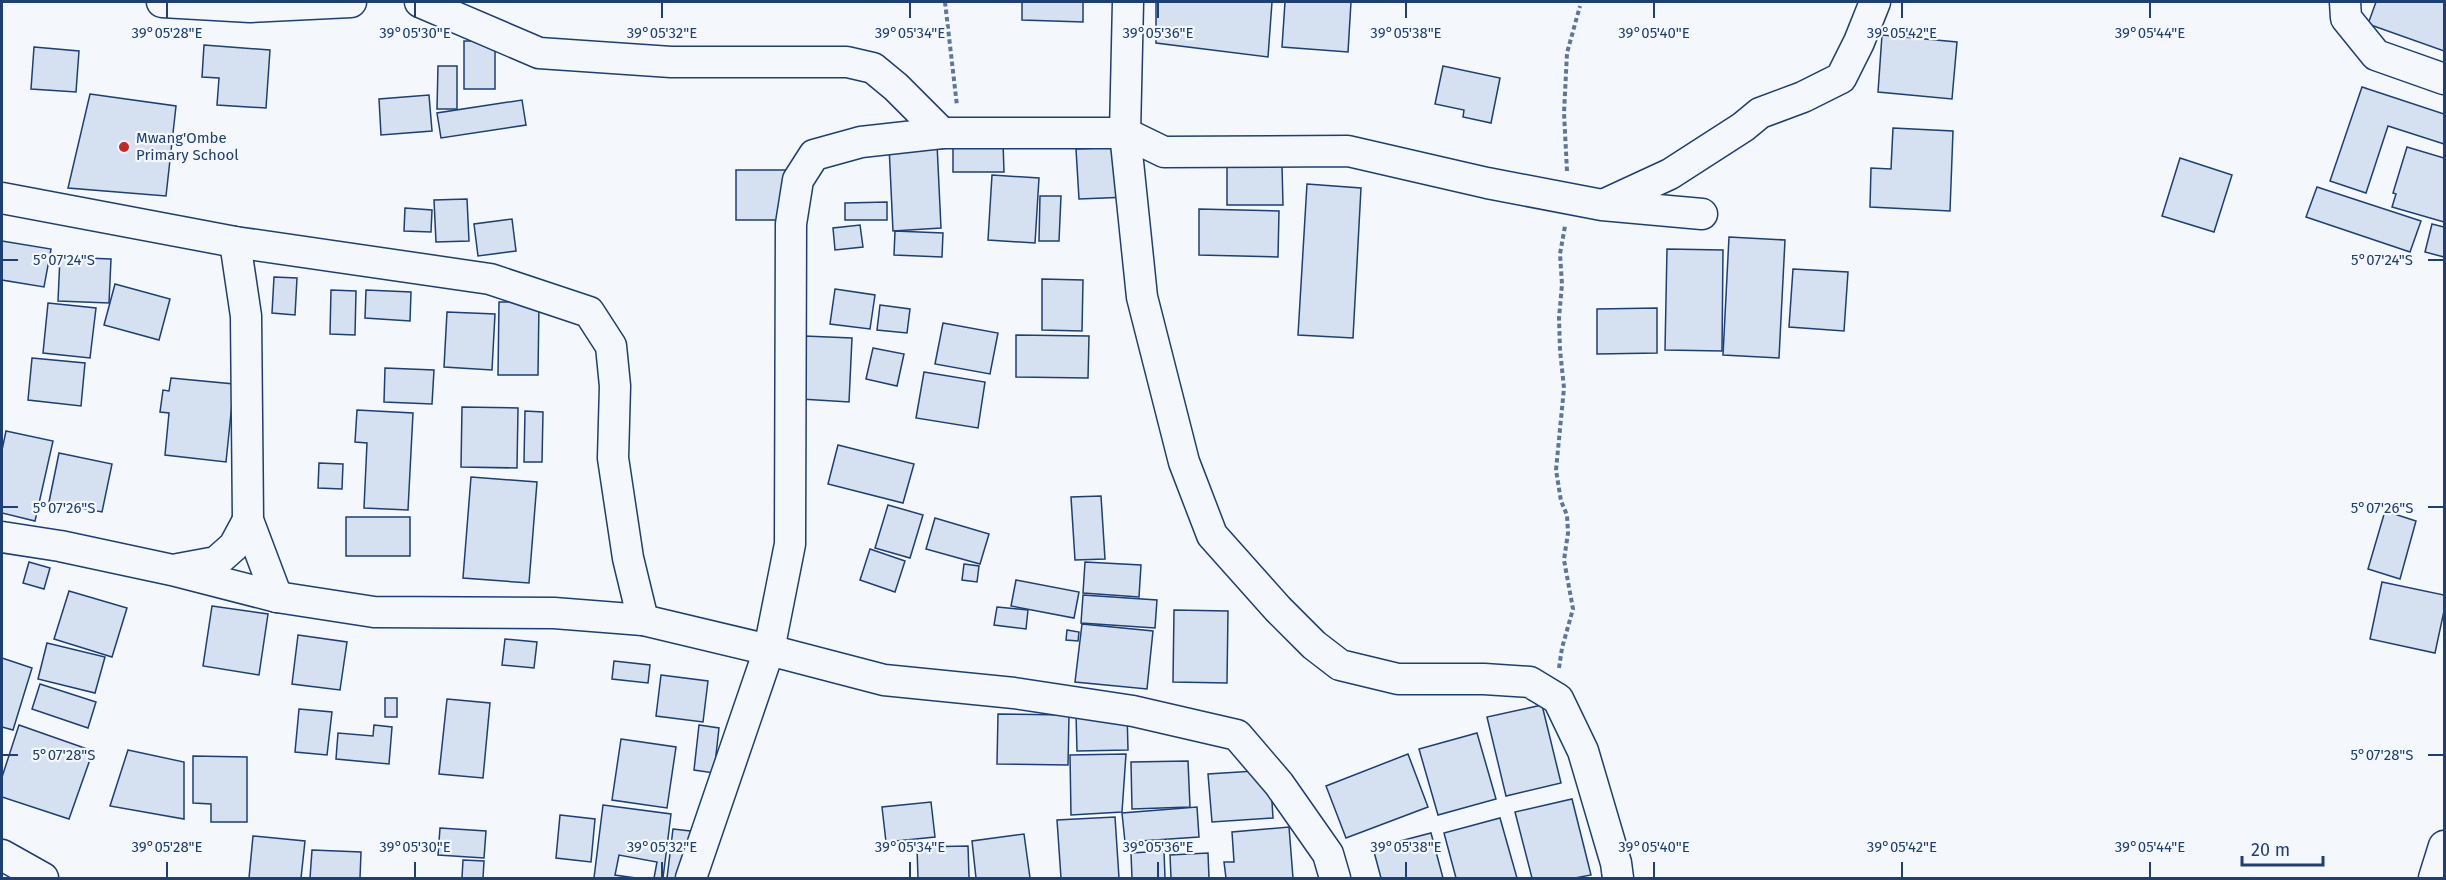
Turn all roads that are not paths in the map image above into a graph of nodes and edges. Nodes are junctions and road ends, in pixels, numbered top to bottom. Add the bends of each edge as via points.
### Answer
1 (162, 2) edge
2 (351, 2) edge
3 (420, 2) edge
4 (1128, 2) edge
5 (1875, 2) edge
6 (2344, 2) edge
7 (2445, 79) edge
8 (950, 133) junction
9 (1125, 133) junction
10 (2, 198) edge
11 (1602, 205) junction
12 (1702, 214) dead end
13 (236, 242) junction
14 (248, 520) junction
15 (2, 537) edge
16 (172, 570) junction
17 (277, 597) junction
18 (643, 620) junction
19 (769, 650) junction
20 (2445, 846) edge
21 (2, 855) edge
22 (43, 879) edge
23 (691, 879) edge
24 (1335, 879) edge
25 (1618, 879) edge
26 (2434, 879) edge

1 - 2 street via 250,7
3 - 8 street via 539,53 671,62 847,62 873,68
4 - 9 street
5 - 11 street via 1841,78 1760,113 1670,174
6 - 7 street via 2346,18 2376,55
8 - 9 street
8 - 19 street via 861,142 814,155 798,180 791,224 790,544
9 - 11 street via 1164,152 1348,151
9 - 25 street via 1142,297 1184,462 1212,535 1278,609 1340,665 1398,679 1530,682 1558,699 1583,751
10 - 13 street
11 - 12 street
13 - 14 street via 246,316
13 - 18 street via 490,279 589,312 611,345 615,386 613,458 628,558
14 - 16 street via 234,546 216,562
14 - 17 street
15 - 16 street
16 - 17 street
17 - 18 street via 374,612 554,613
18 - 19 street
19 - 23 street
19 - 24 street via 884,680 1014,693 1133,711 1237,735 1279,784 1328,854
20 - 26 street
21 - 22 street

